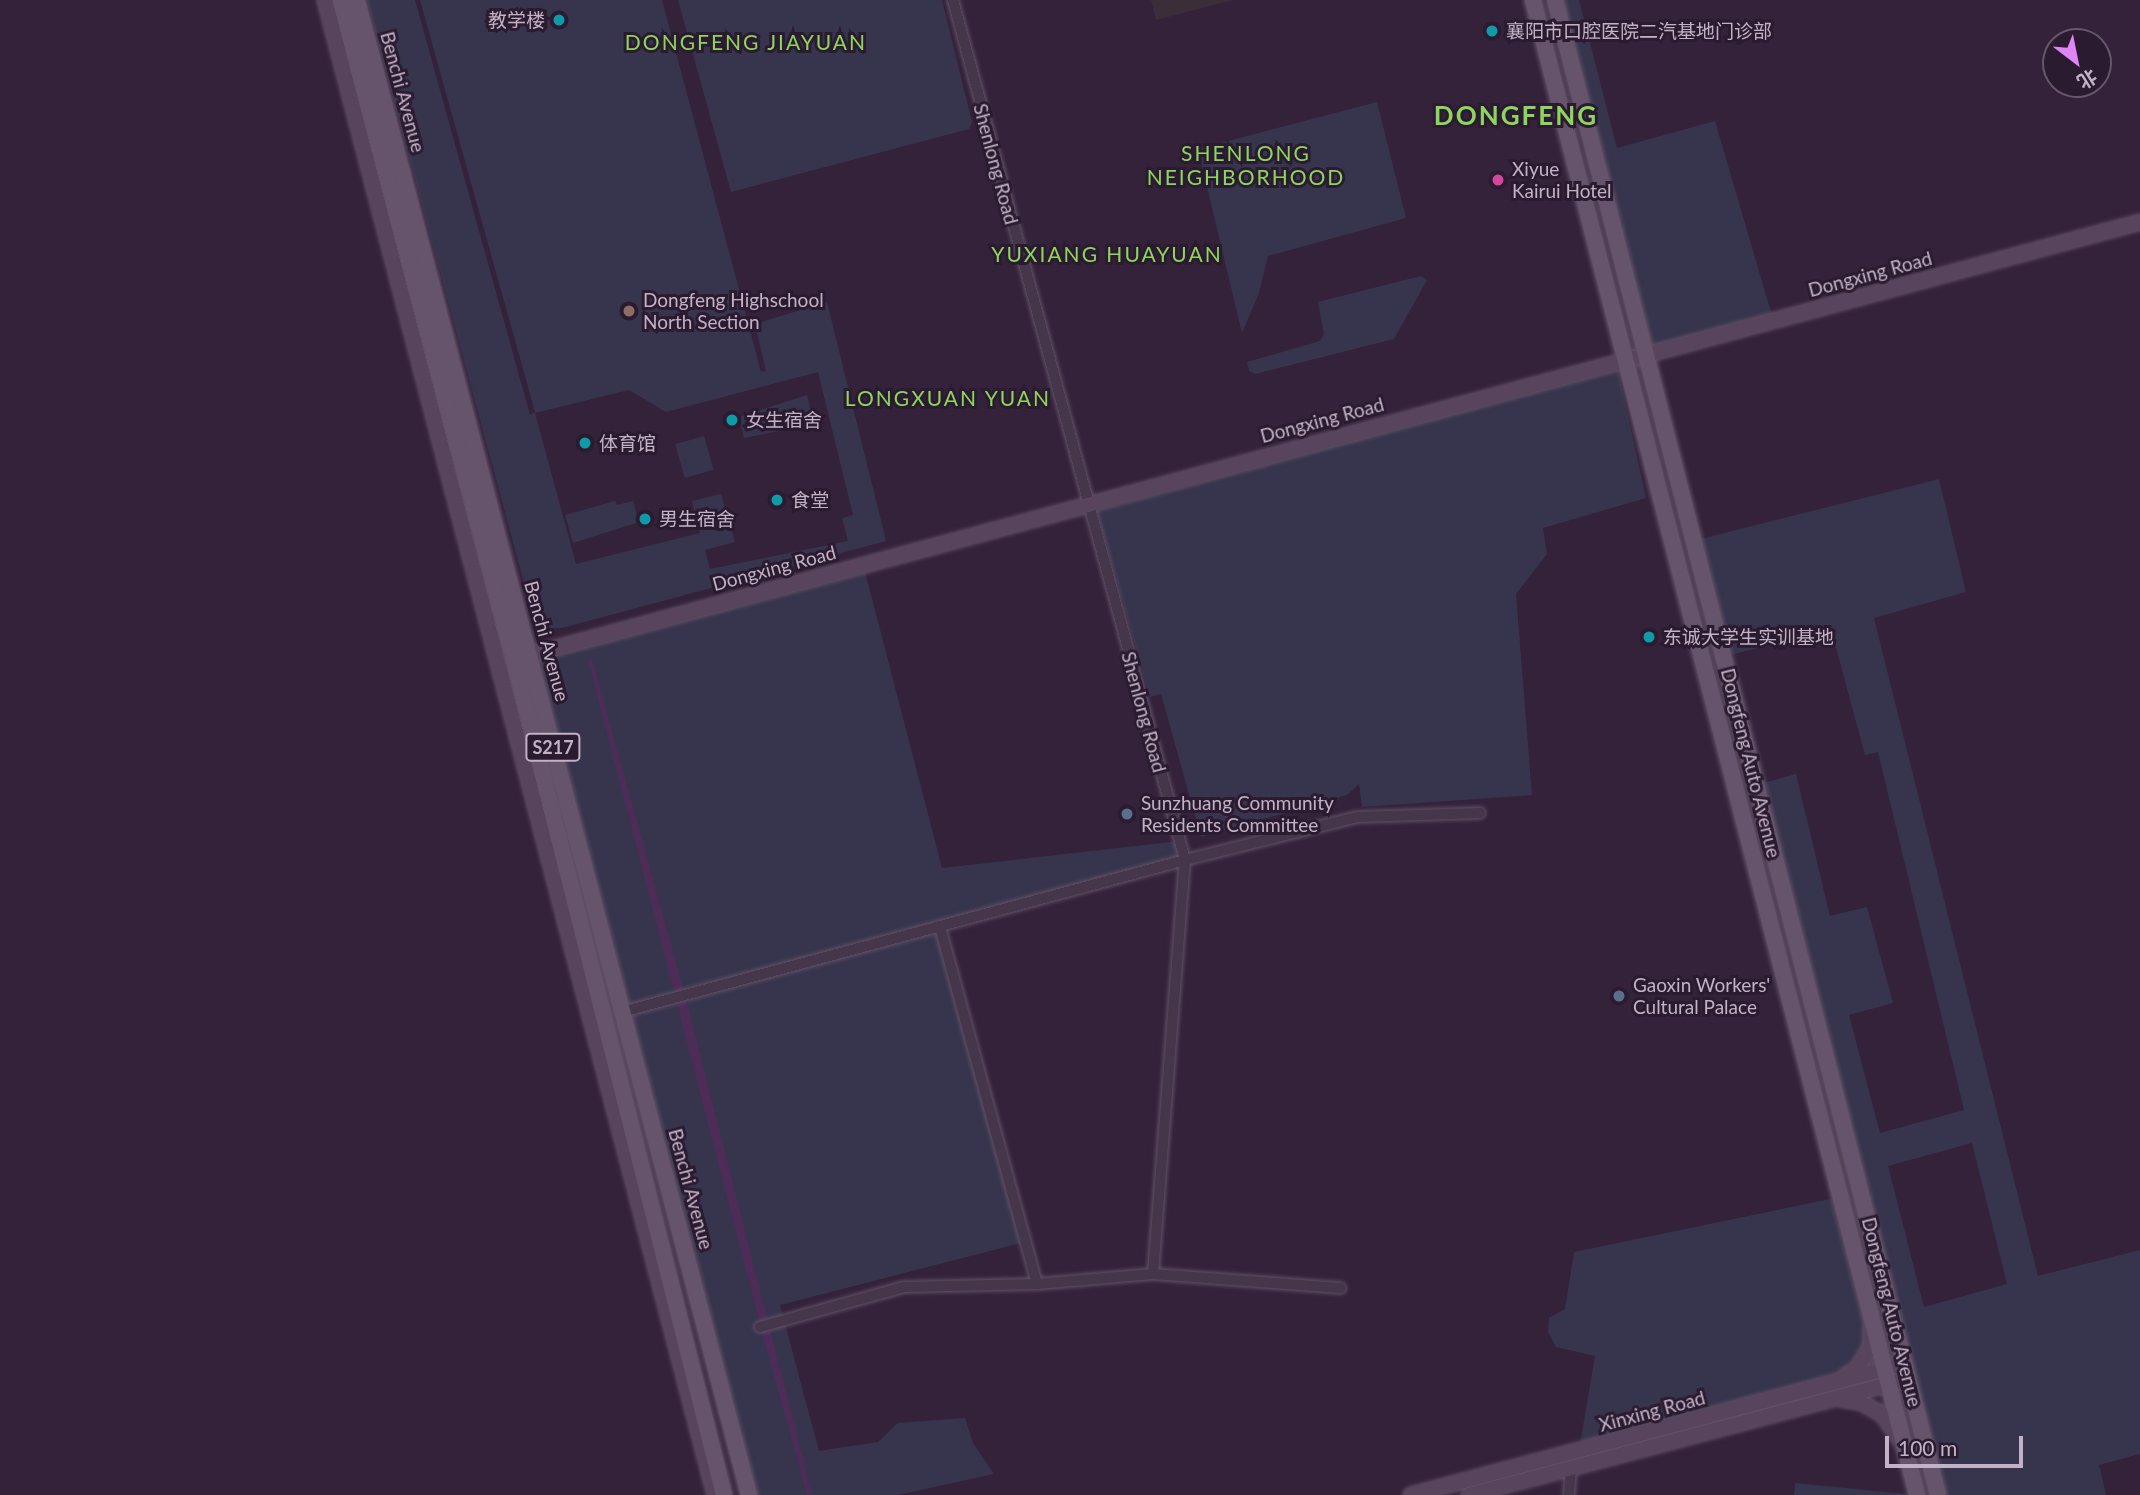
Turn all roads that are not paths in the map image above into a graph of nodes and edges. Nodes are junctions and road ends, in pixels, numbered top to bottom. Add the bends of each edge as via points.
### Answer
1 (325, 0) edge
2 (341, 0) edge
3 (357, 0) edge
4 (953, 0) edge
5 (1533, 0) edge
6 (1555, 0) edge
7 (2140, 222) edge
8 (1646, 352) junction
9 (1625, 358) junction
10 (1086, 504) junction
11 (481, 557) junction
12 (522, 657) junction
13 (1480, 813) dead end
14 (1185, 860) junction
15 (940, 926) junction
16 (622, 1012) junction
17 (1153, 1274) junction
18 (1037, 1284) junction
19 (1340, 1288) dead end
20 (1870, 1315) junction
21 (760, 1327) dead end
22 (1905, 1371) junction
23 (1886, 1376) junction
24 (1832, 1383) junction
25 (1836, 1398) junction
26 (1904, 1446) junction
27 (1571, 1468) junction
28 (715, 1495) edge
29 (724, 1495) edge
30 (749, 1495) edge
31 (1411, 1495) edge
32 (1469, 1495) edge
33 (1569, 1495) edge
34 (1917, 1495) edge
35 (1938, 1495) edge

1 - 11 street
2 - 11 main road, Benchi Avenue / S217
3 - 12 main road, Benchi Avenue / S217
4 - 10 street, Shenlong Road
5 - 9 main road, Dongfeng Auto Avenue
6 - 8 main road, Dongfeng Auto Avenue
7 - 8 street, Dongxing Road
8 - 9 street, Dongxing Road
8 - 22 main road, Dongfeng Auto Avenue
9 - 10 street, Dongxing Road
9 - 20 main road, Dongfeng Auto Avenue
10 - 12 street, Dongxing Road
10 - 14 street, Shenlong Road
11 - 12 main road, Benchi Avenue / S217
11 - 28 street
12 - 16 main road, Benchi Avenue / S217
12 - 29 main road, Benchi Avenue / S217
13 - 14 street via 1358,817
14 - 15 street
14 - 17 street, Shenlong Road
15 - 16 street
15 - 18 street
16 - 30 main road, Benchi Avenue / S217
17 - 18 street
17 - 19 street
18 - 21 street via 904,1287
20 - 23 main road, Dongfeng Auto Avenue
20 - 24 street via 1871,1346 1857,1369
22 - 23 street, Xinxing Road
22 - 35 main road, Dongfeng Auto Avenue
23 - 24 street, Xinxing Road
23 - 25 street, Xinxing Road
23 - 26 main road, Dongfeng Auto Avenue
24 - 31 street, Xinxing Road
25 - 26 street via 1860,1402 1882,1414
25 - 27 street, Xinxing Road
26 - 34 main road, Dongfeng Auto Avenue
27 - 32 street, Xinxing Road
27 - 33 street

